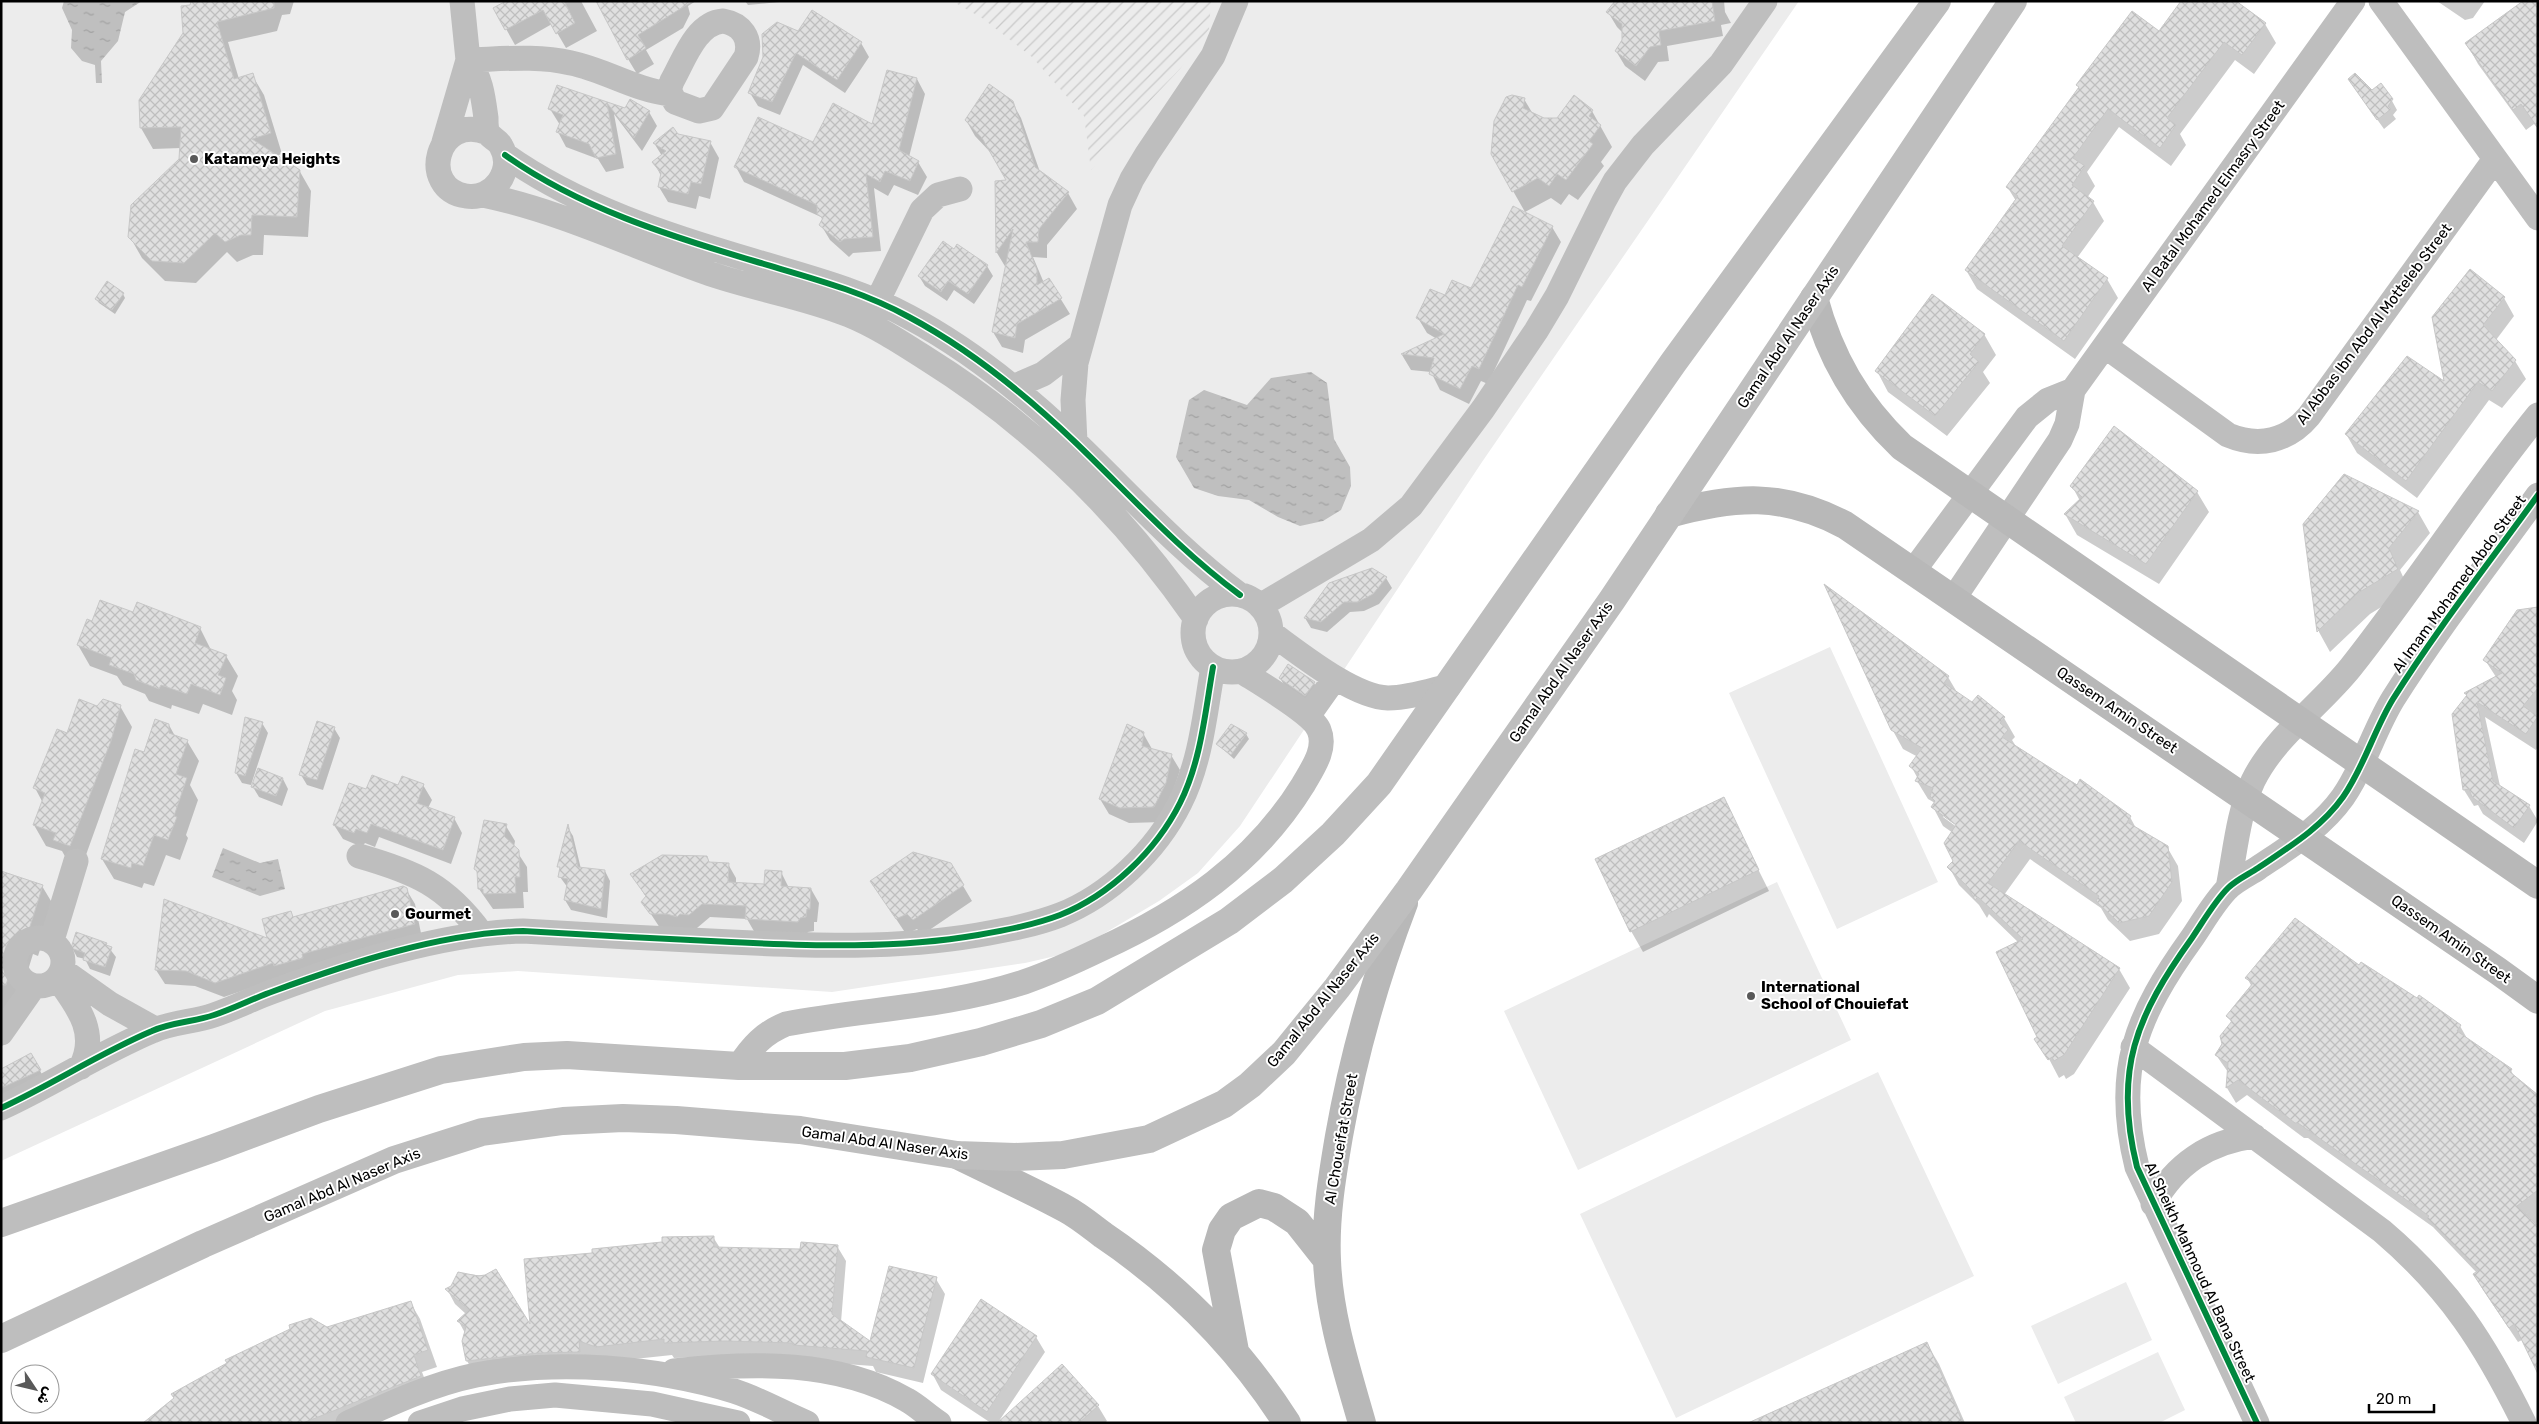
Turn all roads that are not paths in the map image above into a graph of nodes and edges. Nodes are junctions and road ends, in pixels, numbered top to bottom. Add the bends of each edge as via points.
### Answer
1 (462, 1) edge
2 (1236, 1) edge
3 (1766, 1) edge
4 (1937, 1) edge
5 (2013, 1) edge
6 (2353, 1) edge
7 (2381, 1) edge
8 (468, 60) junction
9 (670, 94) dead end
10 (488, 133) junction
11 (444, 142) junction
12 (505, 156) junction
13 (2495, 159) junction
14 (960, 189) dead end
15 (483, 195) junction
16 (2538, 218) edge
17 (1814, 298) junction
18 (878, 300) junction
19 (1081, 345) junction
20 (2105, 346) junction
21 (1013, 386) junction
22 (2074, 390) junction
23 (2538, 415) edge
24 (1075, 442) junction
25 (1969, 495) junction
26 (2538, 495) edge
27 (1669, 514) junction
28 (2006, 520) junction
29 (1914, 570) junction
30 (1954, 598) junction
31 (1250, 600) junction
32 (1196, 619) junction
33 (1271, 633) junction
34 (1213, 667) junction
35 (1241, 671) junction
36 (1335, 678) junction
37 (1449, 686) junction
38 (1308, 716) junction
39 (2301, 722) junction
40 (2361, 764) junction
41 (2246, 798) junction
42 (2304, 838) junction
43 (359, 856) dead end
44 (76, 861) dead end
45 (2534, 878) edge
46 (2228, 888) junction
47 (1409, 890) junction
48 (481, 933) junction
49 (52, 940) junction
50 (60, 974) junction
51 (34, 986) junction
52 (2538, 1000) edge
53 (155, 1029) junction
54 (1, 1034) edge
55 (2133, 1047) junction
56 (739, 1066) junction
57 (81, 1068) junction
58 (1, 1108) edge
59 (2254, 1136) junction
60 (957, 1155) junction
61 (2153, 1204) junction
62 (1, 1223) edge
63 (1327, 1260) junction
64 (1, 1340) edge
65 (1235, 1352) junction
66 (656, 1373) junction
67 (348, 1423) edge
68 (420, 1423) edge
69 (738, 1423) edge
70 (807, 1423) edge
71 (939, 1423) edge
72 (1287, 1423) edge
73 (1362, 1423) edge
74 (2257, 1423) edge
75 (2524, 1423) edge

1 - 8 street
2 - 19 street via 1213,56 1147,154 1124,196
3 - 31 street via 1721,64 1643,145 1615,181 1536,331 1483,410 1416,499 1370,540
4 - 37 main road via 1673,363
5 - 17 main road, Gamal Abd Al Naser Axis
6 - 20 street, Al Batal Mohamed Elmasry Street
7 - 13 street
8 - 9 street via 556,60
8 - 10 street via 481,85
8 - 11 street
10 - 11 street via 479,129 460,131
10 - 12 street via 496,138
11 - 15 street via 438,165 442,181 455,193
12 - 15 street via 506,168 502,179
12 - 18 street via 564,190 657,229
13 - 16 street
13 - 20 street, Al Abbas Ibn Abd Al Motteleb Street via 2310,416 2283,437 2250,442 2228,435
14 - 18 street via 938,195 922,210
15 - 32 street via 539,210 709,274 850,315 905,345 991,402 1060,460 1167,577
17 - 25 main road via 1829,346 1868,411 1902,447
17 - 27 main road, Gamal Abd Al Naser Axis
18 - 21 street via 952,343
19 - 21 street via 1043,374
19 - 24 street via 1074,382
20 - 22 street, Al Batal Mohamed Elmasry Street
21 - 24 street
22 - 25 street via 2048,400 2018,427
22 - 28 street, Al Batal Mohamed Elmasry Street via 2067,424 2051,455
23 - 39 street via 2371,642
24 - 31 street via 1188,555
25 - 28 main road
25 - 29 street
26 - 40 street, Al Imam Mohamed Abdo Street via 2409,673
27 - 29 main road, Qassem Amin Street via 1723,501 1766,499 1786,502 1807,507 1845,525
27 - 47 main road, Gamal Abd Al Naser Axis
28 - 30 street, Al Batal Mohamed Elmasry Street
28 - 39 main road
29 - 30 main road, Qassem Amin Street
30 - 41 main road, Qassem Amin Street
31 - 32 street via 1226,595 1213,599
31 - 33 street via 1270,623
32 - 34 street via 1193,630 1197,652
33 - 35 street via 1263,657
33 - 36 street
34 - 35 street
34 - 48 street via 1200,744 1192,775 1179,804 1162,831 1121,877 1092,899 1062,914 1005,931 935,943 889,946
35 - 38 street
36 - 37 street via 1386,698 1406,697
36 - 38 street
37 - 56 main road via 1379,784 1333,834 1283,880 1229,921 1097,1001 1041,1024 910,1058 845,1066
38 - 56 street via 1319,730 1320,751 1286,811 1231,871 1171,913 1088,955 1023,982 951,999 786,1024 756,1042
39 - 40 main road
39 - 41 street via 2263,764
40 - 42 street, Al Imam Mohamed Abdo Street via 2343,797
40 - 45 main road
41 - 42 main road, Qassem Amin Street
41 - 46 street, Al Sheikh Mahmoud Al Bana Street
42 - 46 street, Al Sheikh Mahmoud Al Bana Street
42 - 52 main road, Qassem Amin Street
43 - 48 street via 429,882 457,905
44 - 49 street
46 - 55 street, Al Sheikh Mahmoud Al Bana Street via 2156,990
47 - 60 main road, Gamal Abd Al Naser Axis via 1337,988 1284,1053 1224,1104 1149,1139 1106,1148 1053,1156
47 - 63 main road, Al Choueifat Street via 1373,991 1346,1095 1331,1183
48 - 53 street via 370,960 287,986 214,1015
49 - 50 street via 64,959
49 - 51 street via 40,936 28,939 16,953 16,971
50 - 51 street via 47,985
50 - 53 street
50 - 57 street via 88,1029 88,1049
51 - 54 street
53 - 57 street
55 - 59 street
55 - 61 street, Al Sheikh Mahmoud Al Bana Street via 2127,1087 2128,1128 2137,1167
56 - 62 main road via 567,1055 524,1056 441,1070 319,1109
57 - 58 street
59 - 61 street via 2222,1142 2194,1156 2170,1177
59 - 75 street via 2382,1231 2429,1274 2487,1351
60 - 64 main road, Gamal Abd Al Naser Axis via 800,1130 676,1120 623,1118 482,1132 394,1160 203,1244
60 - 65 main road via 1067,1210 1130,1253 1168,1284
61 - 74 street, Al Sheikh Mahmoud Al Bana Street
63 - 65 main road via 1297,1222 1274,1207 1259,1203 1231,1217 1222,1230 1216,1250
63 - 73 main road, Al Choueifat Street via 1337,1331
65 - 72 main road
66 - 67 street via 588,1367 506,1370 474,1375 422,1391
66 - 70 street via 735,1391
66 - 71 street via 707,1367 792,1367 833,1372 908,1400
68 - 69 street via 462,1408 555,1395 652,1404

